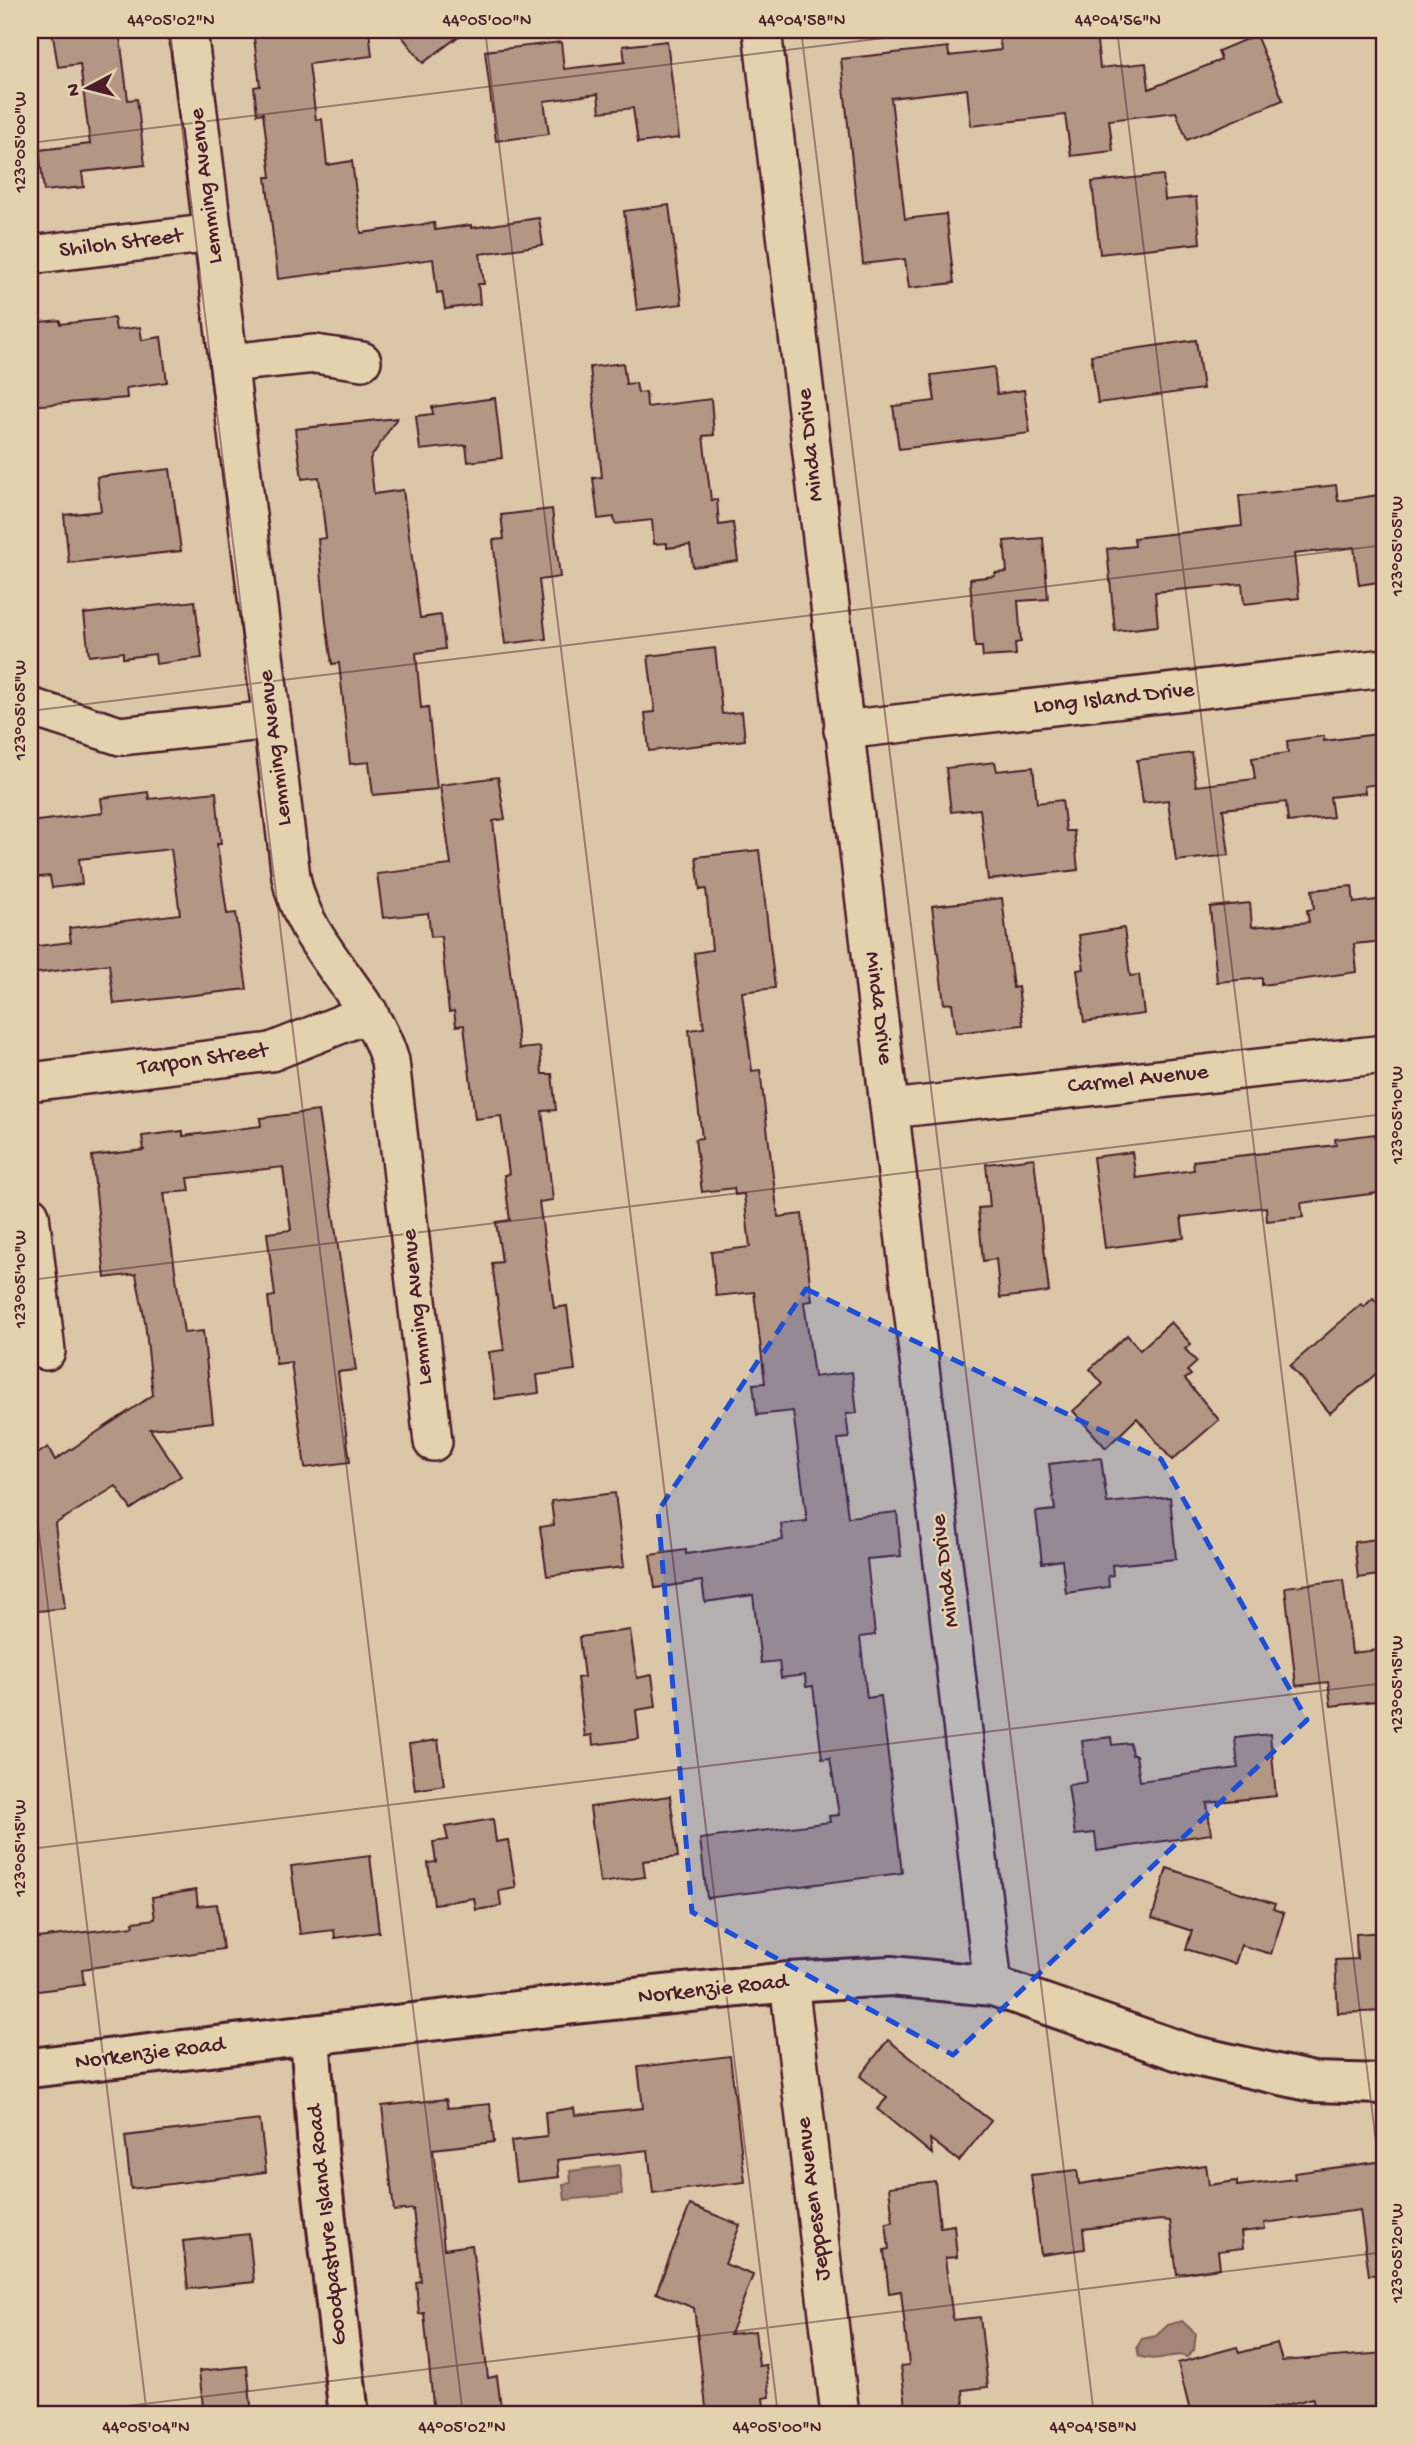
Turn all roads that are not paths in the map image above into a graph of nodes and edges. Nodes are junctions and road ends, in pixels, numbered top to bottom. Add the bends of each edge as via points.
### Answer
1 (188, 30) edge
2 (762, 30) edge
3 (213, 233) junction
4 (30, 255) edge
5 (362, 361) dead end
6 (229, 363) junction
7 (1385, 668) edge
8 (30, 707) edge
9 (272, 720) junction
10 (843, 730) junction
11 (369, 1013) junction
12 (1385, 1054) edge
13 (30, 1082) edge
14 (890, 1109) junction
15 (30, 1215) edge
16 (46, 1351) dead end
17 (433, 1442) dead end
18 (789, 1982) junction
19 (993, 1986) junction
20 (310, 2035) junction
21 (30, 2068) edge
22 (1385, 2084) edge
23 (349, 2415) edge
24 (840, 2415) edge

1 - 3 street, Lemming Avenue
2 - 10 street, Minda Drive
3 - 4 street, Shiloh Street
3 - 6 street, Lemming Avenue
5 - 6 street via 315,354
6 - 9 street, Lemming Avenue
7 - 10 street, Long Island Drive
8 - 9 street via 120,736
9 - 11 street, Lemming Avenue via 295,897 311,932
10 - 14 street, Minda Drive
11 - 13 street, Tarpon Street via 271,1052
11 - 17 street, Lemming Avenue via 390,1061
12 - 14 street, Carmel Avenue
14 - 19 street, Minda Drive
15 - 16 street
18 - 19 street, Norkenzie Road via 891,1976
18 - 20 street, Norkenzie Road
18 - 24 street, Jeppesen Avenue
19 - 22 street, Norkenzie Road via 1191,2055 1313,2082
20 - 21 street, Norkenzie Road
20 - 23 street, Goodpasture Island Road

